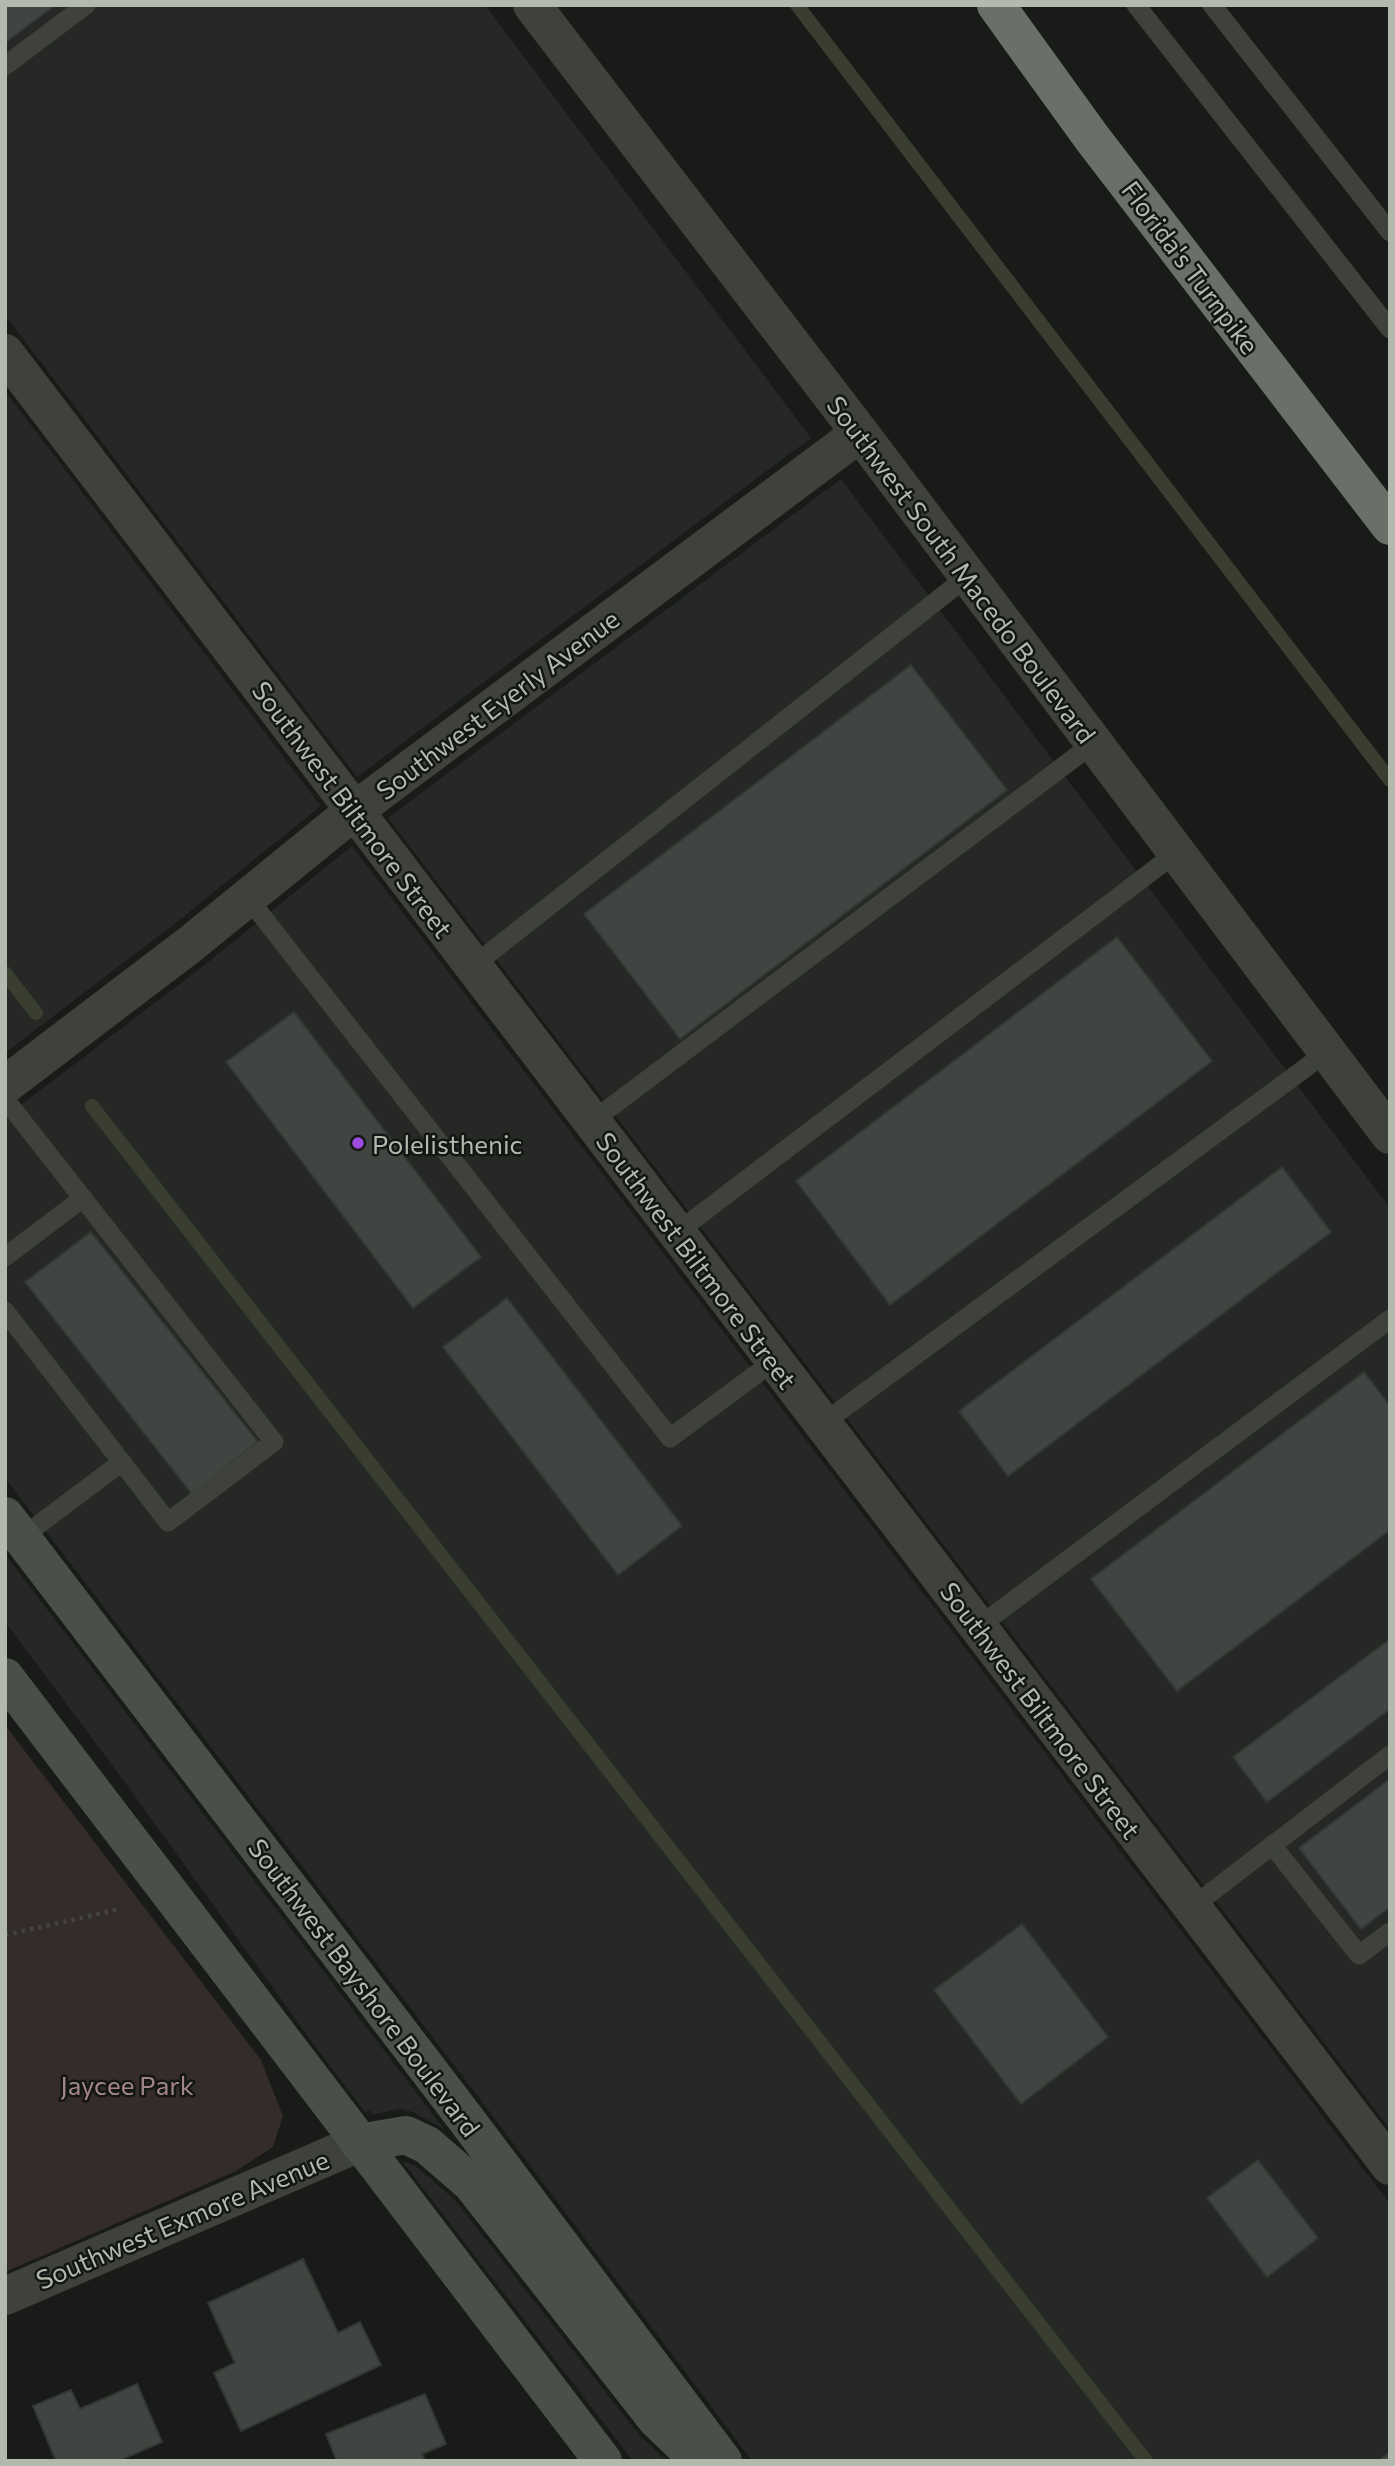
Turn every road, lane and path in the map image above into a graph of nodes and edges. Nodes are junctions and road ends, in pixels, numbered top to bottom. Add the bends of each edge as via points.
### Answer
1 (86, 5) edge
2 (533, 5) edge
3 (996, 5) edge
4 (1136, 5) edge
5 (1212, 5) edge
6 (5, 66) edge
7 (1390, 232) edge
8 (1390, 329) edge
9 (5, 353) edge
10 (860, 433) junction
11 (1390, 526) edge
12 (968, 576) junction
13 (1094, 743) junction
14 (354, 811) junction
15 (1176, 853) junction
16 (248, 898) junction
17 (473, 966) junction
18 (1327, 1052) junction
19 (5, 1085) edge
20 (5, 1099) edge
21 (591, 1122) junction
22 (1390, 1135) edge
23 (83, 1198) junction
24 (677, 1233) junction
25 (5, 1257) edge
26 (5, 1311) edge
27 (1390, 1319) edge
28 (775, 1361) junction
29 (822, 1424) junction
30 (122, 1462) junction
31 (13, 1527) edge
32 (978, 1627) junction
33 (5, 1677) edge
34 (1390, 1755) edge
35 (1272, 1845) junction
36 (1192, 1907) junction
37 (120, 1909) dead end
38 (1390, 1932) edge
39 (5, 1935) edge
40 (359, 2143) junction
41 (1390, 2166) edge
42 (5, 2296) edge
43 (603, 2461) edge
44 (701, 2461) edge
45 (723, 2461) edge

1 - 6 lane
2 - 10 street, Southwest South Macedo Boulevard
3 - 11 highway, Florida's Turnpike via 1100,149
4 - 8 lane
5 - 7 lane
9 - 14 street, Southwest Biltmore Street
10 - 12 street, Southwest South Macedo Boulevard
10 - 14 street, Southwest Eyerly Avenue
12 - 13 street, Southwest South Macedo Boulevard
12 - 17 lane
13 - 15 street, Southwest South Macedo Boulevard
13 - 21 lane
14 - 16 street, Southwest Eyerly Avenue
14 - 17 street, Southwest Biltmore Street
15 - 18 street, Southwest South Macedo Boulevard
15 - 24 lane
16 - 19 street, Southwest Eyerly Avenue
16 - 28 lane via 670,1438
17 - 21 street, Southwest Biltmore Street
18 - 22 street, Southwest South Macedo Boulevard
18 - 29 lane
20 - 23 lane
21 - 24 street, Southwest Biltmore Street
23 - 25 lane
23 - 30 lane via 274,1442 168,1522
24 - 28 street, Southwest Biltmore Street
26 - 30 lane
27 - 32 lane
28 - 29 street, Southwest Biltmore Street
29 - 32 street, Southwest Biltmore Street
30 - 31 lane
31 - 45 main road, Southwest Bayshore Boulevard
32 - 36 street, Southwest Biltmore Street
33 - 40 main road
34 - 35 lane
35 - 36 lane
35 - 38 lane via 1359,1955
36 - 41 street, Southwest Biltmore Street
37 - 39 path
40 - 42 street, Southwest Exmore Avenue
40 - 43 main road
40 - 44 main road via 406,2135 428,2145 471,2183 657,2420

